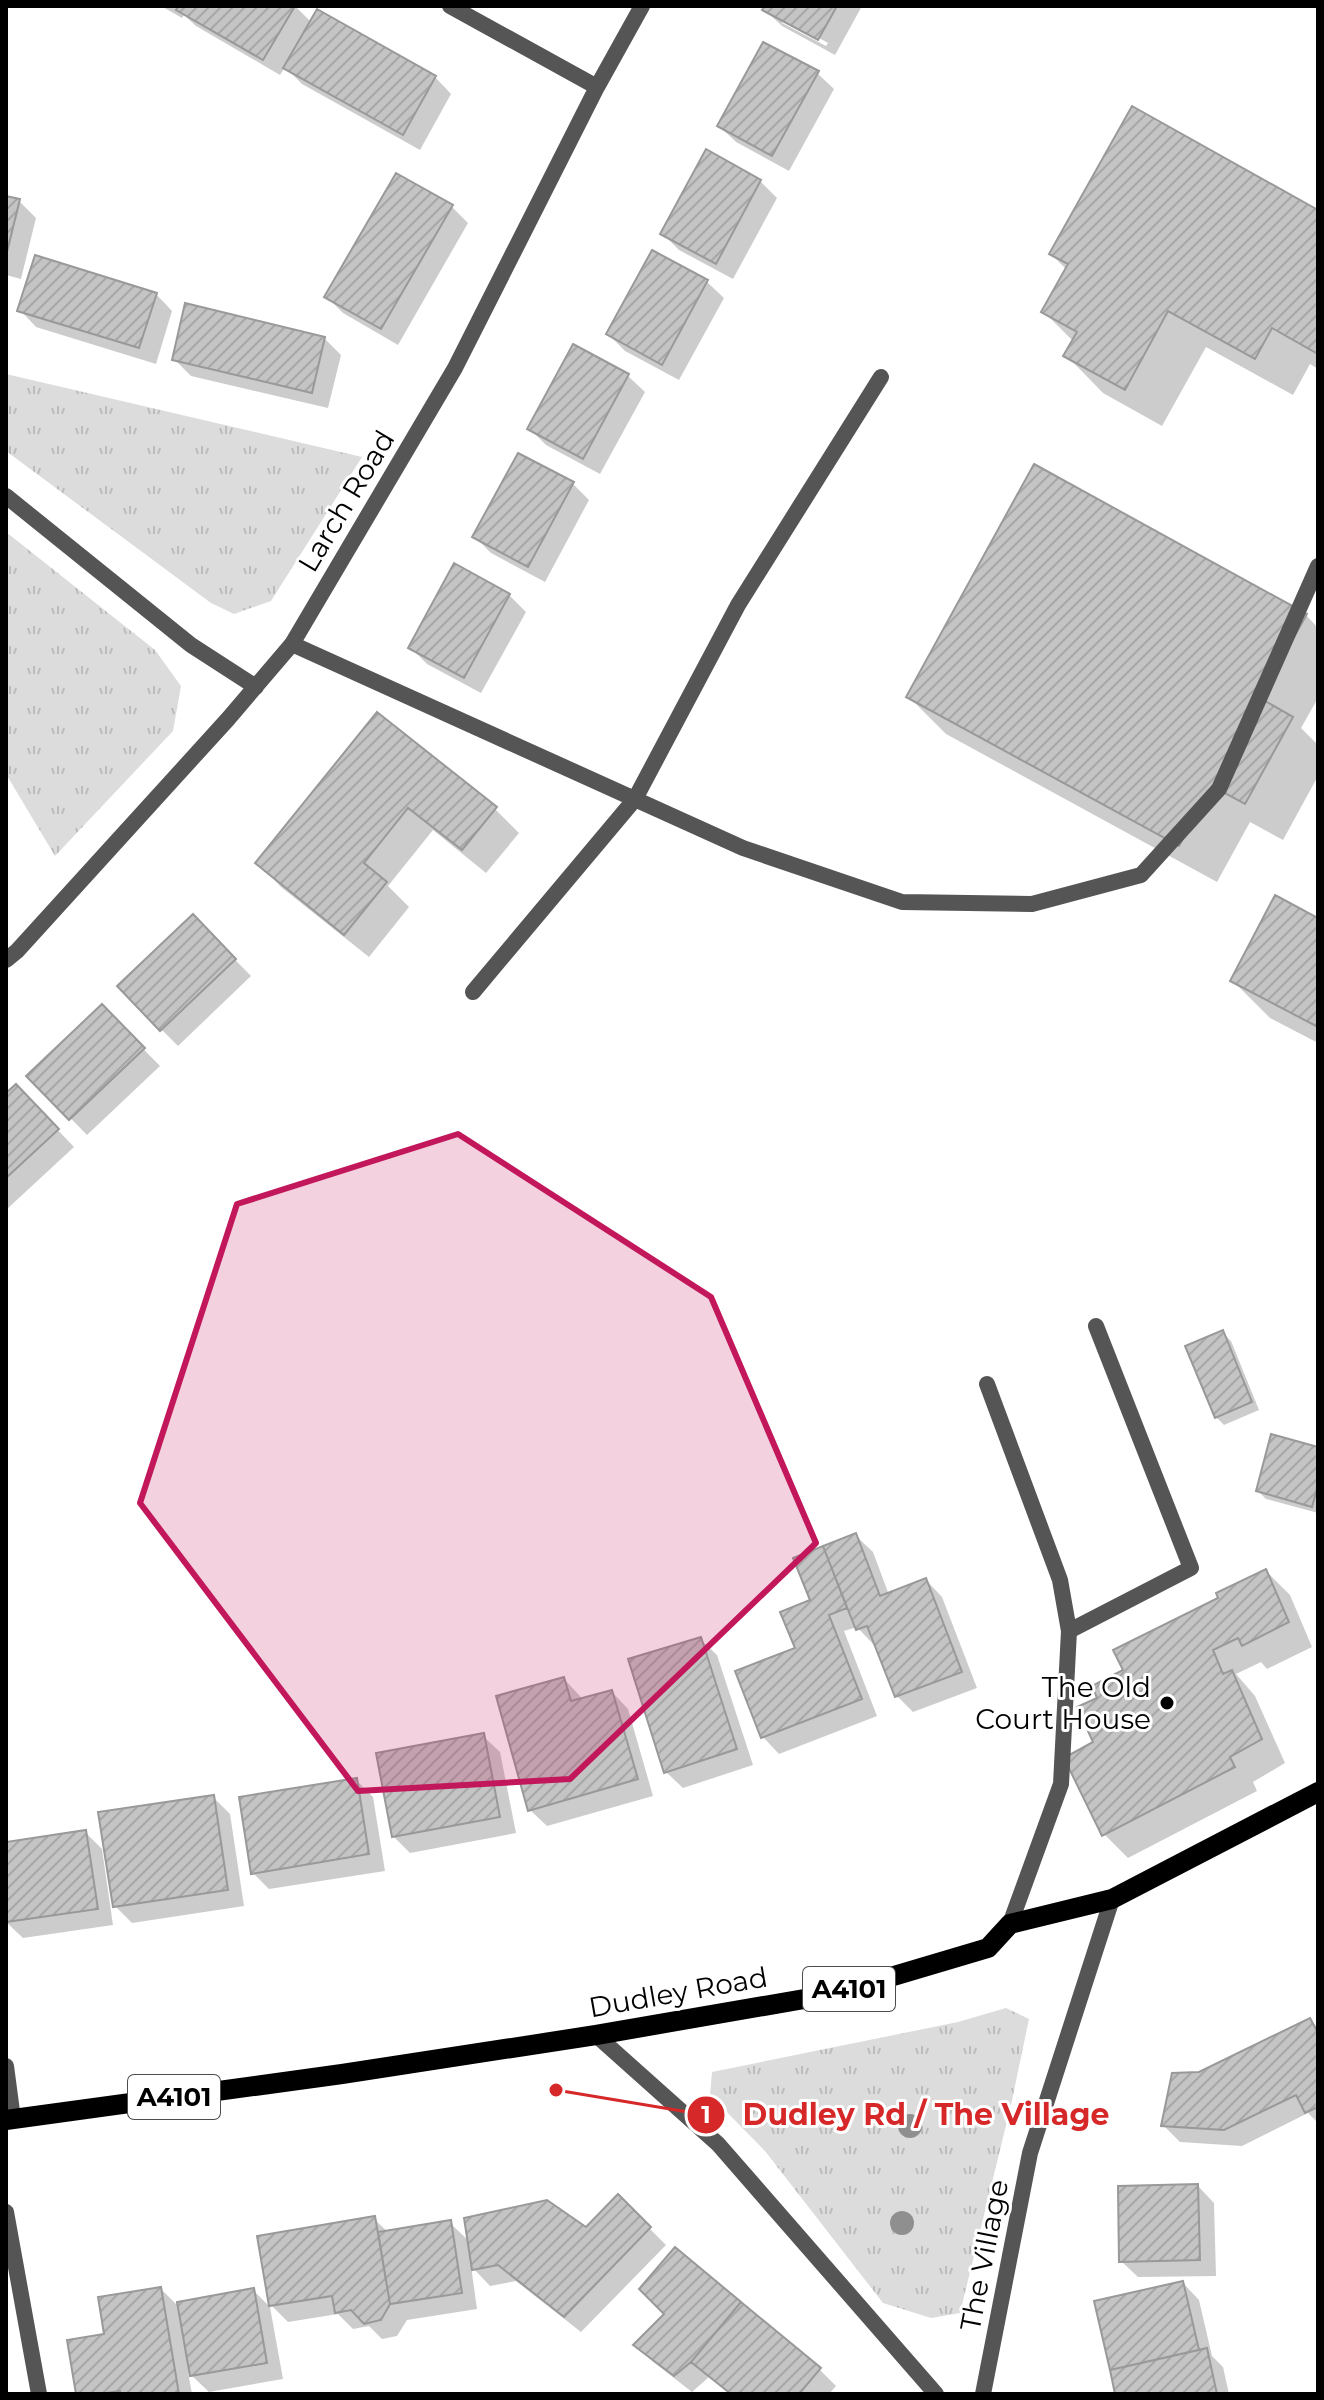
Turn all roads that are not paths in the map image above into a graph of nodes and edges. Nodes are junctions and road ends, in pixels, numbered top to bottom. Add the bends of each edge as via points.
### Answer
1 (450, 6) edge
2 (642, 6) edge
3 (597, 87) junction
4 (881, 377) dead end
5 (6, 496) edge
6 (1318, 566) edge
7 (292, 644) junction
8 (256, 687) junction
9 (635, 799) junction
10 (6, 960) edge
11 (473, 992) dead end
12 (1096, 1326) dead end
13 (987, 1384) dead end
14 (1069, 1631) junction
15 (1318, 1792) edge
16 (1112, 1899) junction
17 (1010, 1924) junction
18 (596, 2035) junction
19 (6, 2066) edge
20 (9, 2120) edge
21 (6, 2212) edge
22 (39, 2394) edge
23 (936, 2394) edge
24 (983, 2394) edge

1 - 3 street
2 - 3 street, Larch Road
3 - 7 street, Larch Road via 455,368
4 - 9 street via 738,605
5 - 8 street via 191,645
6 - 9 street via 1219,789 1141,875 1032,904 902,902 743,848
7 - 8 street, Larch Road
7 - 9 street
8 - 10 street, Larch Road
9 - 11 street
12 - 14 street via 1191,1568
13 - 14 street via 1060,1580
14 - 17 street via 1061,1784
15 - 16 main road, Dudley Road / A4101
16 - 17 main road, Dudley Road / A4101
16 - 24 street, The Village via 1030,2153
17 - 18 main road, Dudley Road / A4101 via 988,1948 833,1994
18 - 20 main road, Dudley Road / A4101
18 - 23 street via 718,2144
19 - 20 street
21 - 22 street

